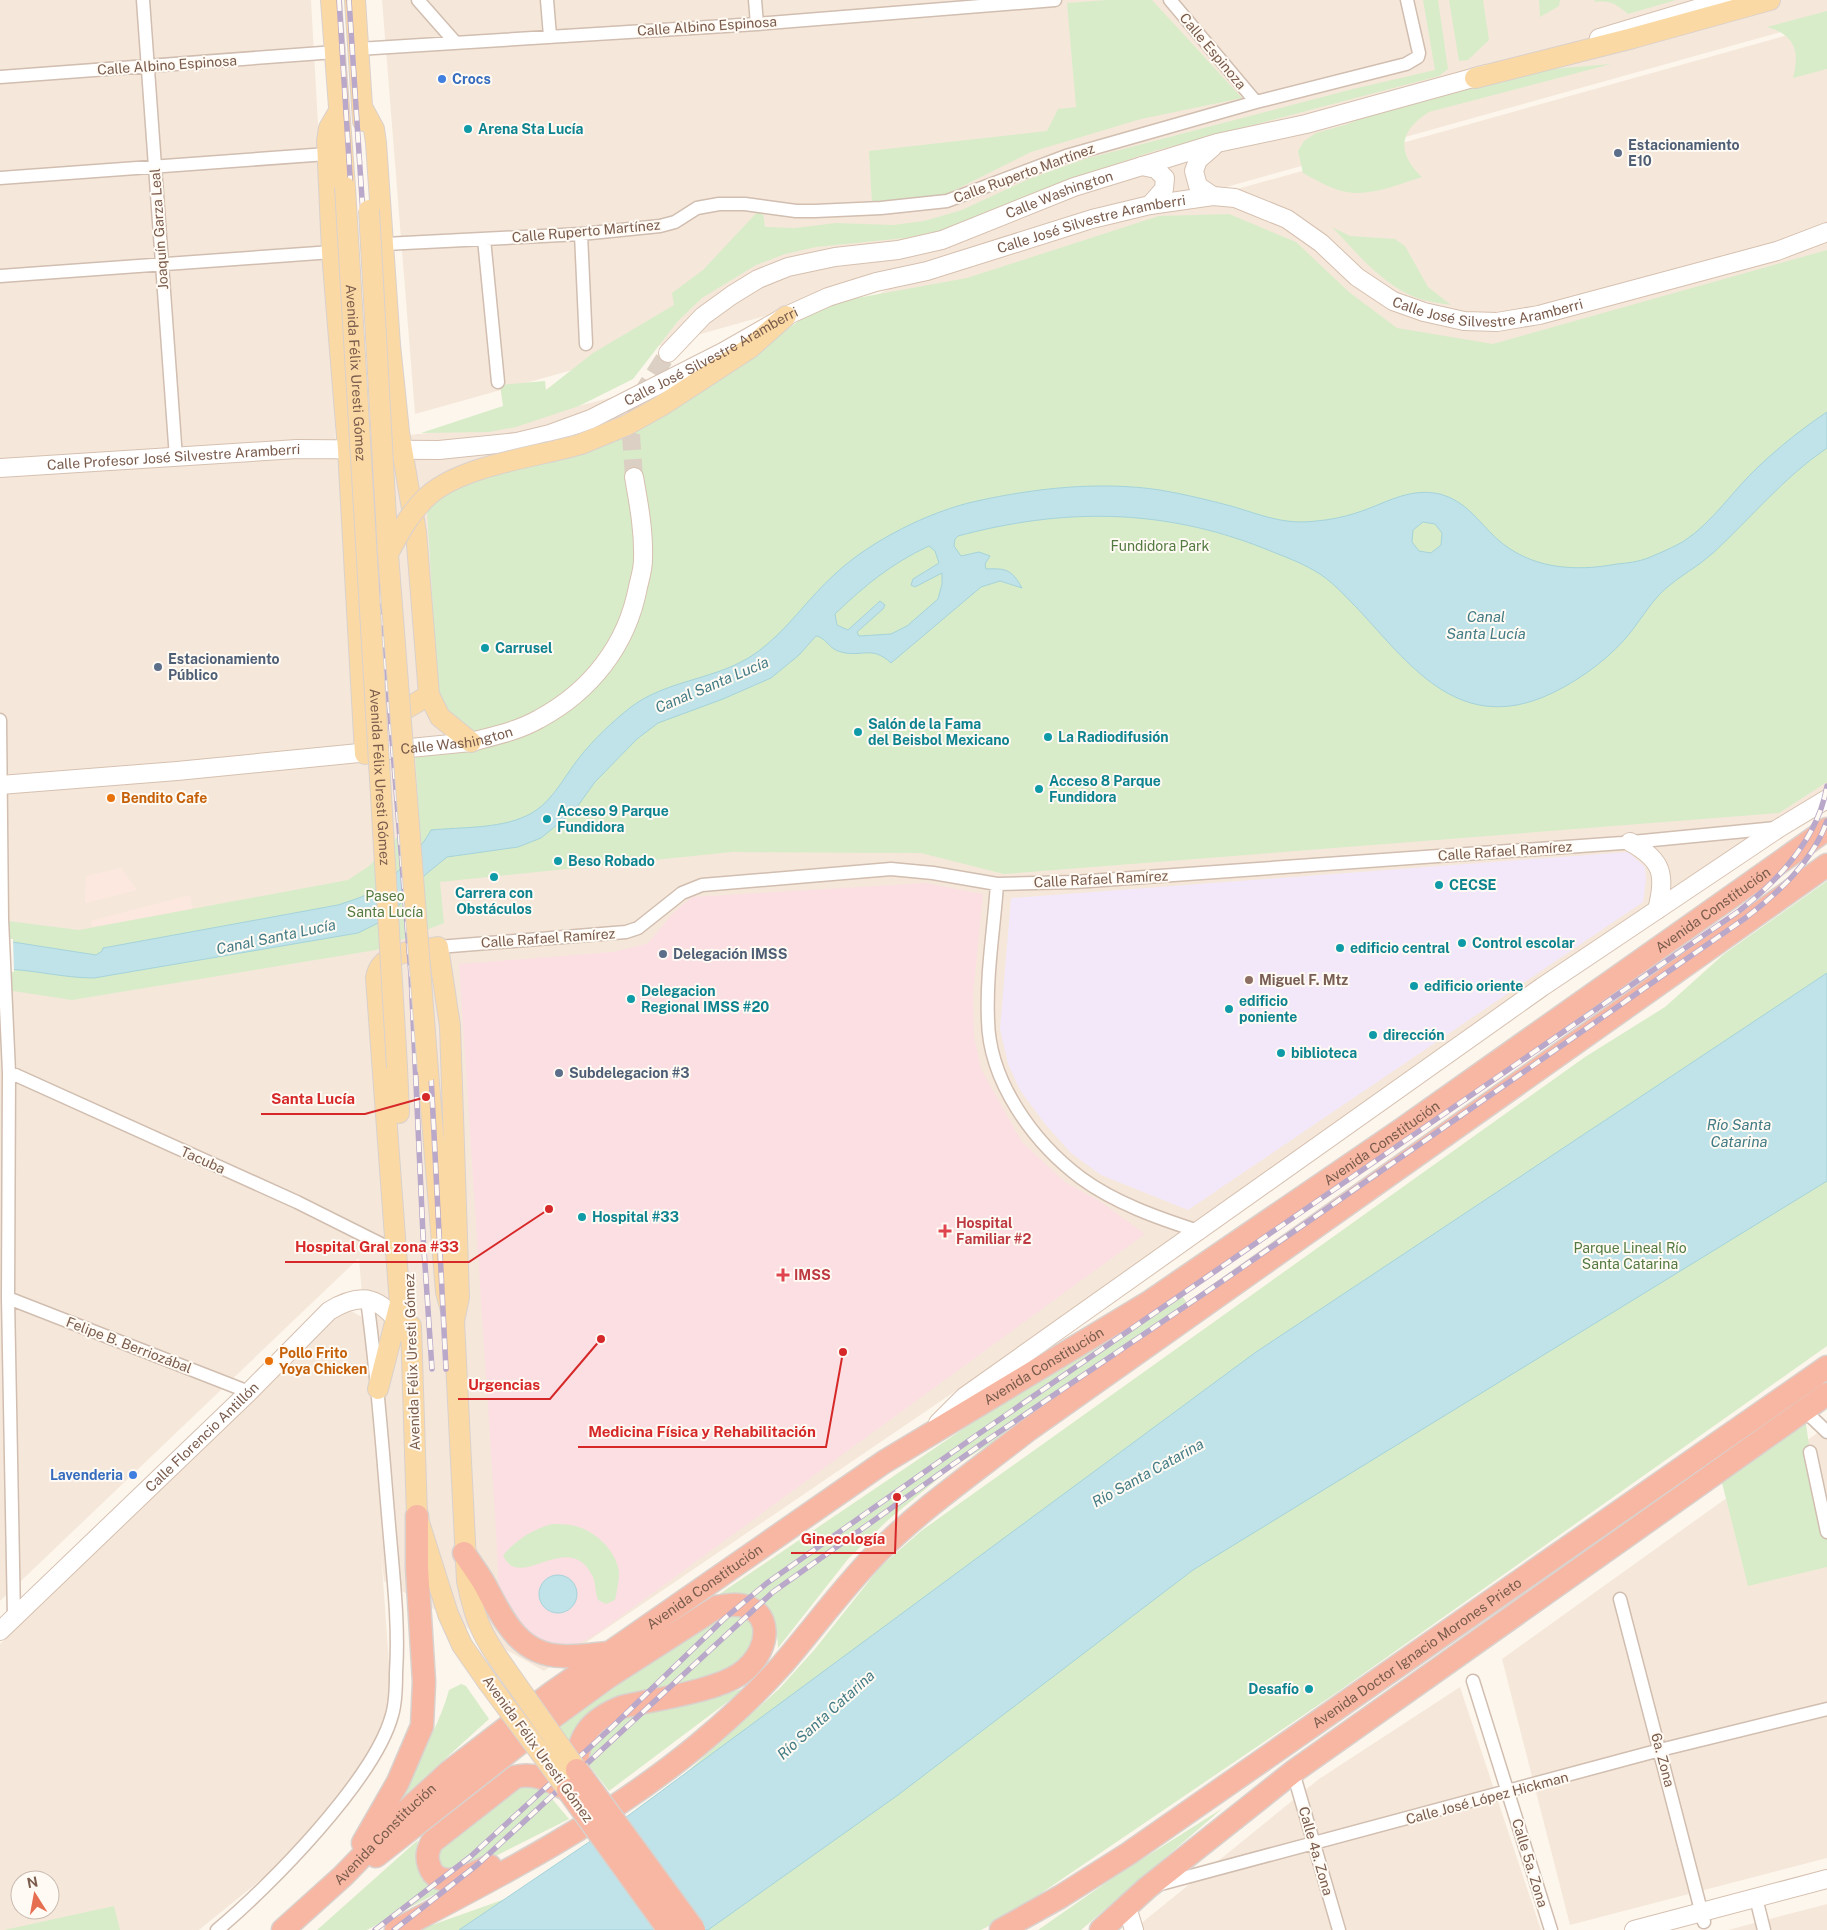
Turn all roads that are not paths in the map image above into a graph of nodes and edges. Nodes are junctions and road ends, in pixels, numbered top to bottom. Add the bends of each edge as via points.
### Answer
1 (143, 0) edge
2 (331, 0) edge
3 (355, 0) edge
4 (418, 0) edge
5 (547, 0) edge
6 (755, 0) edge
7 (894, 0) edge
8 (1055, 0) edge
9 (1170, 0) edge
10 (1407, 0) edge
11 (1726, 0) edge
12 (1770, 0) edge
13 (887, 13) junction
14 (757, 24) junction
15 (550, 36) junction
16 (455, 42) junction
17 (358, 49) junction
18 (335, 52) junction
19 (148, 67) junction
20 (0, 77) edge
21 (1475, 78) junction
22 (1256, 102) junction
23 (362, 107) junction
24 (339, 111) junction
25 (1217, 143) junction
26 (327, 154) junction
27 (155, 166) junction
28 (1142, 166) junction
29 (0, 178) edge
30 (1213, 196) junction
31 (1150, 205) junction
32 (1827, 232) edge
33 (581, 234) junction
34 (484, 239) junction
35 (385, 244) junction
36 (332, 252) junction
37 (161, 265) junction
38 (0, 276) edge
39 (786, 316) junction
40 (586, 344) dead end
41 (339, 345) junction
42 (390, 345) junction
43 (668, 353) tunnel mouth
44 (498, 382) dead end
45 (348, 449) junction
46 (402, 450) junction
47 (176, 458) junction
48 (0, 468) edge
49 (634, 477) tunnel mouth
50 (388, 554) junction
51 (429, 695) junction
52 (361, 700) junction
53 (0, 720) edge
54 (471, 742) junction
55 (365, 754) junction
56 (1, 785) edge
57 (1827, 799) edge
58 (1779, 828) junction
59 (1827, 829) edge
60 (1630, 842) junction
61 (1827, 865) edge
62 (997, 884) junction
63 (1657, 910) junction
64 (438, 947) junction
65 (9, 1072) junction
66 (1475, 1078) junction
67 (5, 1148) edge
68 (1316, 1225) junction
69 (1198, 1230) junction
70 (397, 1252) junction
71 (4, 1264) edge
72 (8, 1298) junction
73 (367, 1300) junction
74 (402, 1308) junction
75 (454, 1321) junction
76 (1827, 1367) edge
77 (378, 1389) junction
78 (249, 1392) junction
79 (1827, 1394) edge
80 (1804, 1410) junction
81 (1827, 1432) edge
82 (930, 1433) junction
83 (1810, 1452) dead end
84 (417, 1516) junction
85 (1827, 1532) edge
86 (464, 1553) junction
87 (1620, 1600) dead end
88 (14, 1618) junction
89 (0, 1631) edge
90 (610, 1653) junction
91 (1473, 1680) dead end
92 (1827, 1709) edge
93 (1660, 1750) junction
94 (1293, 1772) junction
95 (572, 1780) junction
96 (1508, 1792) junction
97 (558, 1844) junction
98 (1314, 1845) junction
99 (343, 1876) junction
100 (1827, 1879) edge
101 (1147, 1888) junction
102 (1827, 1888) edge
103 (1758, 1902) junction
104 (1127, 1907) junction
105 (1703, 1917) junction
106 (217, 1930) edge
107 (284, 1930) edge
108 (396, 1930) edge
109 (669, 1930) edge
110 (694, 1930) edge
111 (1001, 1930) edge
112 (1101, 1930) edge
113 (1134, 1930) edge
114 (1340, 1930) edge
115 (1551, 1930) edge
116 (1634, 1930) edge
117 (1672, 1930) edge
118 (1764, 1930) edge

1 - 19 street, Joaquín Garza Leal
2 - 18 main road, Avenida Félix Uresti Gómez
3 - 17 main road, Avenida Félix Uresti Gómez
4 - 16 street
5 - 15 street
6 - 14 street
7 - 13 street
8 - 13 street, Calle Albino Espinosa
9 - 22 street, Calle Espinoza
10 - 22 street, Calle Ruperto Martínez via 1418,57 1406,64
11 - 21 main road, Calle Washington
12 - 21 main road
13 - 14 street, Calle Albino Espinosa
14 - 15 street, Calle Albino Espinosa
15 - 16 street, Calle Albino Espinosa
16 - 17 street, Calle Albino Espinosa
17 - 23 main road, Avenida Félix Uresti Gómez
18 - 19 street, Calle Albino Espinosa
18 - 24 main road, Avenida Félix Uresti Gómez
19 - 20 street, Calle Albino Espinosa
19 - 27 street, Joaquín Garza Leal
21 - 25 main road, Calle Washington via 1306,124
22 - 33 street, Calle Ruperto Martínez via 1066,156 947,201 796,212 745,204 713,205 697,208 674,222 660,226
23 - 35 main road via 374,130
23 - 50 main road, Avenida Félix Uresti Gómez, bridge
24 - 26 main road via 329,128
24 - 74 main road, Avenida Félix Uresti Gómez, bridge
25 - 28 main road, Calle Washington
25 - 30 main road via 1198,160 1194,171 1198,186
26 - 27 street
26 - 36 main road
27 - 29 street
27 - 37 street, Joaquín Garza Leal
28 - 31 main road via 1156,169 1165,178 1162,193
28 - 43 main road, Calle Washington via 1074,186 942,240 898,250 835,257 788,267 758,278 703,316
30 - 31 main road, Calle José Silvestre Aramberri
30 - 32 main road, Calle José Silvestre Aramberri via 1235,198 1287,219 1321,243 1357,277 1393,300 1424,312 1464,321 1497,322 1539,315 1777,251
31 - 39 main road, Calle José Silvestre Aramberri via 828,297
33 - 34 street, Calle Ruperto Martínez
33 - 40 street
34 - 35 street, Calle Ruperto Martínez
34 - 44 street
35 - 42 main road
36 - 37 street
36 - 41 main road
37 - 38 street
37 - 47 street, Joaquín Garza Leal
39 - 46 main road, Calle José Silvestre Aramberri via 723,352 599,414 550,434 482,447
39 - 50 main road, bridge via 750,348 661,406 627,424 581,444 450,480 416,508
41 - 42 main road via 351,357 360,360 380,356
41 - 45 main road
42 - 46 main road
45 - 46 main road, Calle José Silvestre Aramberri
45 - 47 main road, Calle Profesor José Silvestre Aramberri via 297,449
45 - 52 main road
46 - 51 main road via 416,532
47 - 48 main road, Calle Profesor José Silvestre Aramberri
49 - 54 main road, Calle Washington via 643,562 635,604 617,647 596,676 538,720 504,734
50 - 75 main road, Avenida Félix Uresti Gómez, bridge via 446,1292
51 - 52 main road via 393,713 380,713
51 - 54 main road via 440,718
52 - 55 main road
53 - 56 street
54 - 55 main road, Calle Washington
55 - 56 main road, Calle Washington
56 - 65 street via 2,920
57 - 58 main road
58 - 60 street, Calle Rafael Ramírez
58 - 63 main road
59 - 66 highway, Avenida Constitución
60 - 62 street, Calle Rafael Ramírez via 1085,881
60 - 63 main road via 1649,853 1660,868 1663,887
61 - 68 highway, Avenida Constitución
62 - 64 street, Calle Rafael Ramírez via 933,873 891,870 702,885 682,893 638,928 626,932
62 - 69 street via 988,1020 991,1049 1001,1079 1020,1114 1047,1146 1080,1177 1116,1199
63 - 69 main road via 1542,987
64 - 70 main road via 389,958 377,970
64 - 75 main road via 450,1026 459,1296
65 - 67 street
65 - 70 street, Tacuba via 297,1202
66 - 68 highway
66 - 82 highway, Avenida Constitución via 1148,1304
67 - 71 street
68 - 97 highway, Avenida Constitución via 1028,1430 930,1506 877,1554 780,1667 724,1722 645,1786
69 - 82 main road via 964,1397
70 - 74 main road
71 - 72 street
72 - 78 street, Felipe B. Berriozábal
72 - 88 street
73 - 74 main road
73 - 77 street
73 - 78 main road, Calle Florencio Antillón via 343,1303 329,1311
74 - 77 main road
74 - 84 main road, Avenida Félix Uresti Gómez via 411,1339
75 - 86 main road, Avenida Félix Uresti Gómez
76 - 111 highway, Avenida Doctor Ignacio Morones Prieto via 1128,1854
77 - 106 street via 397,1614 392,1715 378,1748 356,1782 295,1855
78 - 88 main road, Calle Florencio Antillón
79 - 80 highway, Avenida Doctor Ignacio Morones Prieto
80 - 81 street
80 - 94 highway, Avenida Doctor Ignacio Morones Prieto
82 - 90 highway, Avenida Constitución
83 - 85 street
84 - 95 main road, Avenida Félix Uresti Gómez, bridge via 448,1614 462,1645 487,1681
84 - 99 highway via 424,1682 422,1726 398,1782
86 - 90 highway via 484,1582 507,1626 531,1649 561,1656
86 - 95 main road, Avenida Félix Uresti Gómez, bridge via 473,1610 484,1639
87 - 93 street, 6a. Zona
88 - 89 main road, Calle Florencio Antillón
90 - 99 highway, Avenida Constitución via 494,1735 449,1772
91 - 96 street, Calle 5a. Zona
92 - 93 street, Calle José López Hickman
93 - 96 street, Calle José López Hickman
93 - 105 street, 6a. Zona
94 - 98 street, Calle 4a. Zona
94 - 101 highway, Avenida Doctor Ignacio Morones Prieto
95 - 97 highway via 525,1775 515,1777 432,1842 427,1858 436,1876 446,1880 470,1876 521,1853
95 - 99 highway via 582,1738 600,1718 622,1708 711,1686 740,1674 758,1654 763,1643 761,1615 745,1604 717,1607 608,1677 399,1840
95 - 109 highway, Avenida Félix Uresti Gómez, bridge
95 - 110 highway, Avenida Félix Uresti Gómez, bridge
96 - 98 street, Calle José López Hickman
96 - 115 street, Calle 5a. Zona
97 - 108 highway, Avenida Constitución
98 - 101 street, Calle José López Hickman
98 - 114 street, Calle 4a. Zona
99 - 107 highway, Avenida Constitución
100 - 103 main road
101 - 104 highway, Avenida Doctor Ignacio Morones Prieto
102 - 103 main road
103 - 105 main road
103 - 118 street
104 - 112 highway, Avenida Doctor Ignacio Morones Prieto
104 - 113 main road
105 - 116 main road
105 - 117 main road

